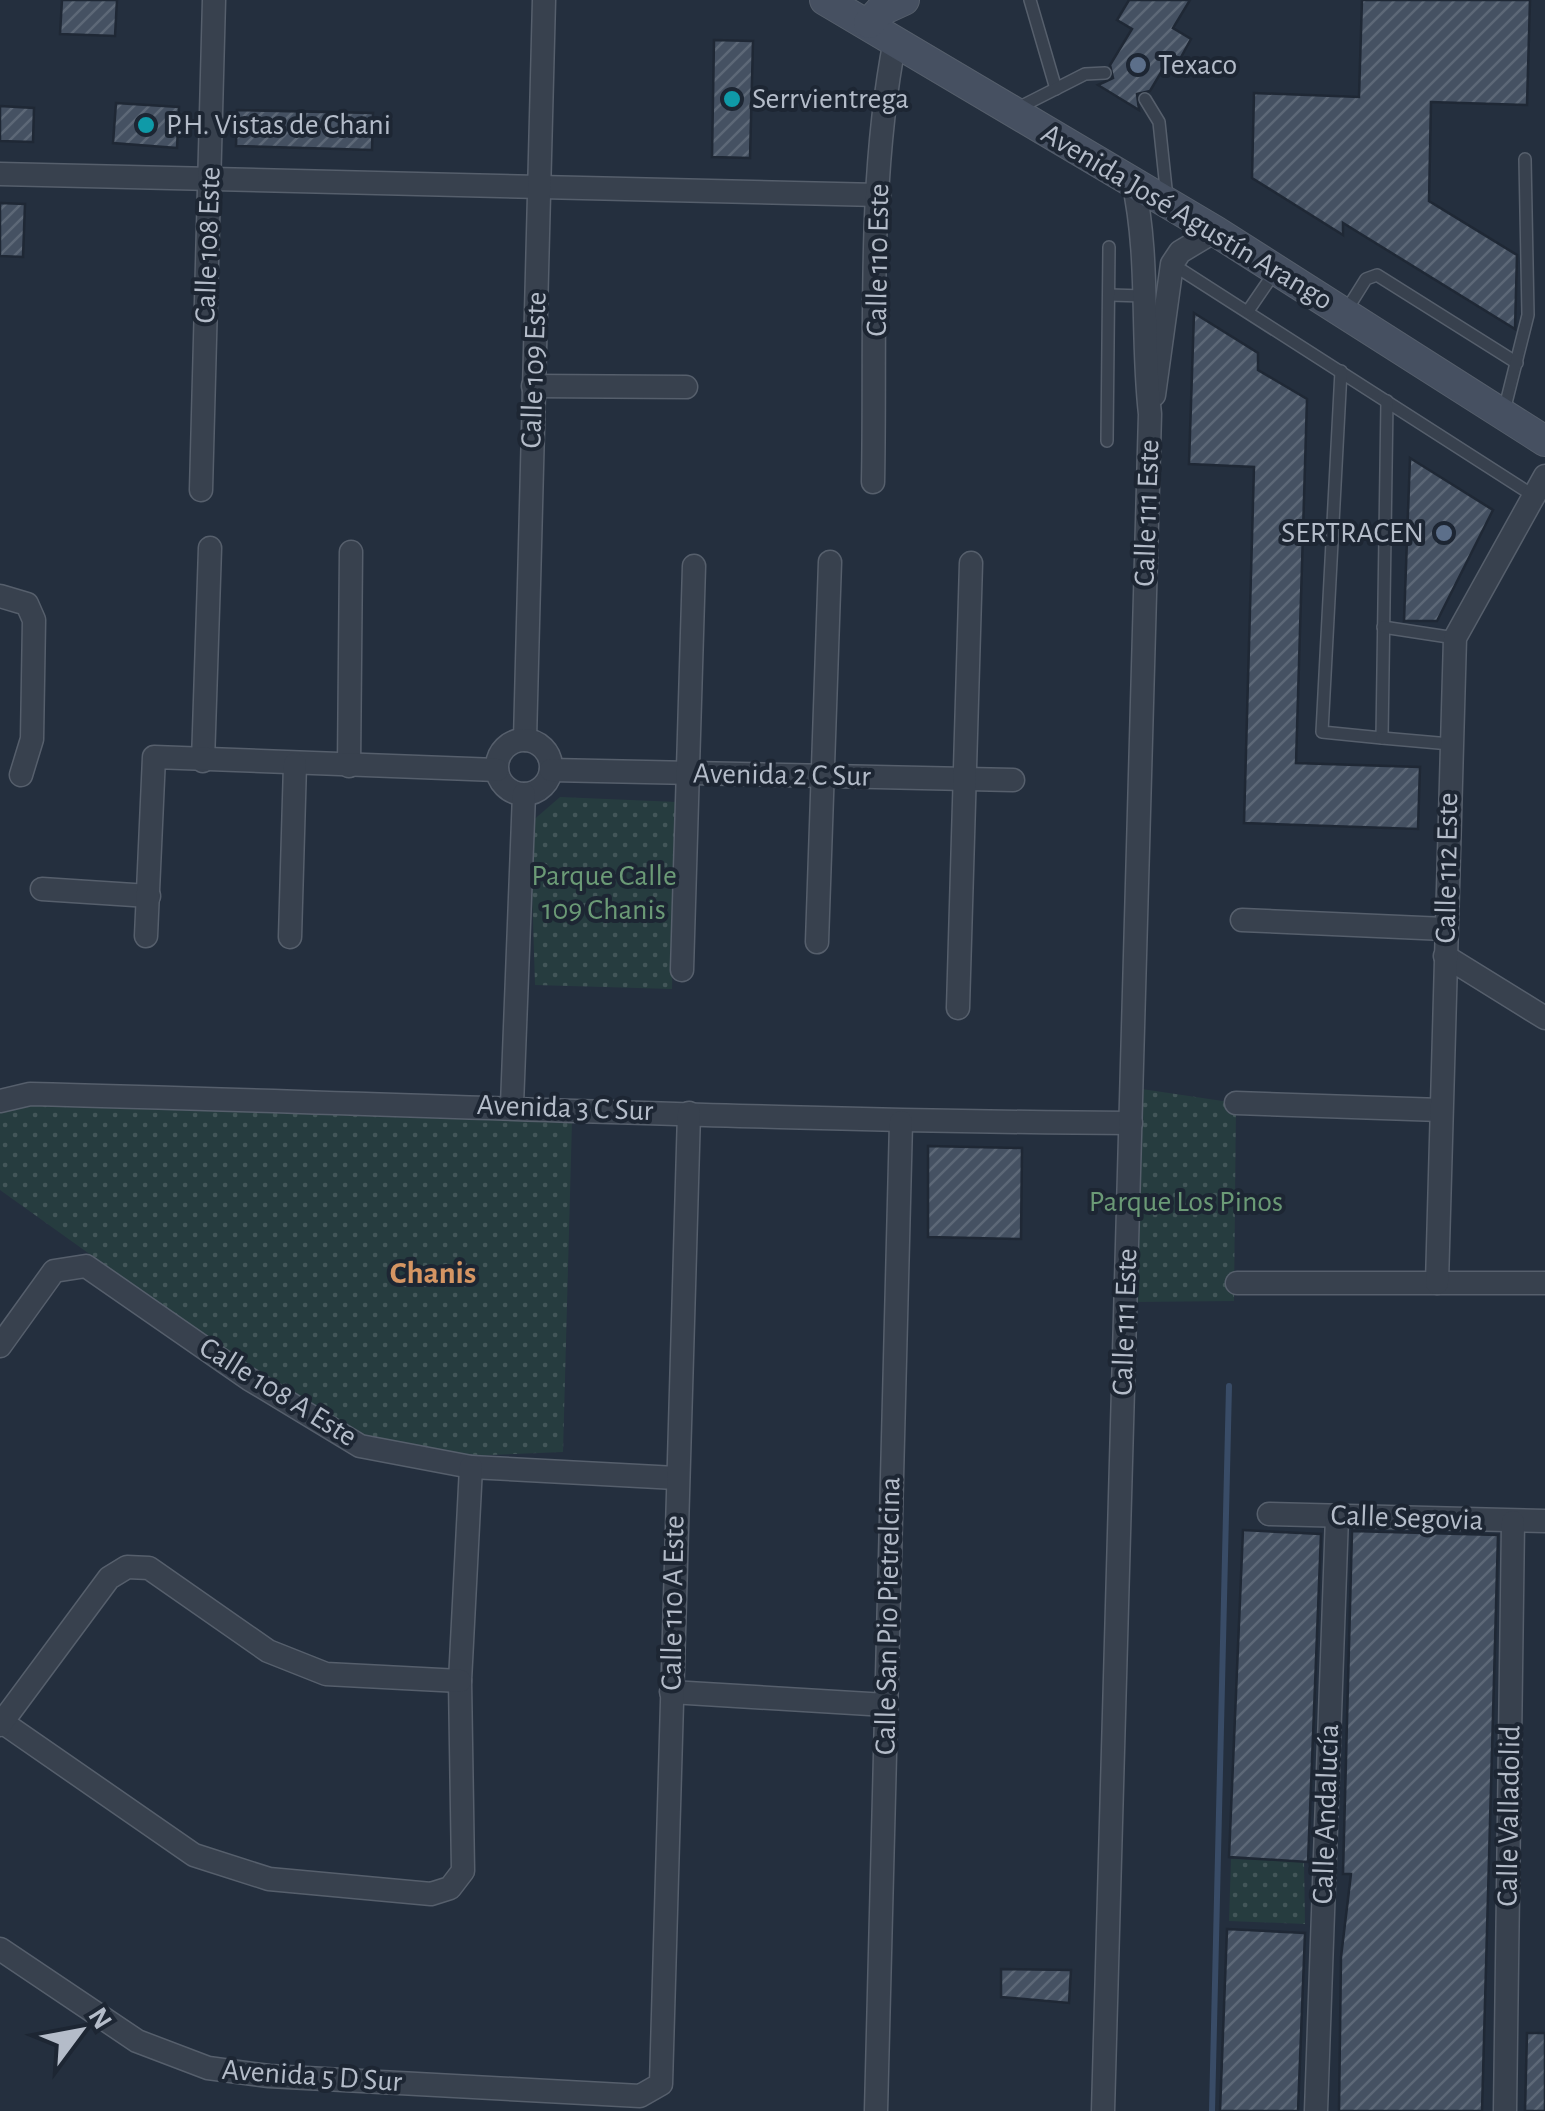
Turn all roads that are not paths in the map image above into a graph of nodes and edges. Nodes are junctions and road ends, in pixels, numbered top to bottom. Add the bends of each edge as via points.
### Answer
1 (214, 0) edge
2 (544, 0) edge
3 (825, 0) edge
4 (904, 0) edge
5 (1030, 0) edge
6 (869, 23) junction
7 (895, 40) junction
8 (1105, 73) dead end
9 (1056, 88) junction
10 (1145, 99) dead end
11 (1012, 111) junction
12 (1525, 159) dead end
13 (0, 174) edge
14 (210, 179) junction
15 (1133, 181) junction
16 (540, 190) junction
17 (879, 195) junction
18 (1167, 202) junction
19 (1214, 230) junction
20 (1109, 247) dead end
21 (1172, 264) junction
22 (1276, 270) junction
23 (1110, 294) junction
24 (1144, 296) junction
25 (1248, 311) junction
26 (1345, 312) junction
27 (1517, 363) junction
28 (1341, 371) junction
29 (534, 386) junction
30 (686, 387) dead end
31 (1387, 401) junction
32 (1150, 414) junction
33 (1503, 415) junction
34 (1108, 441) dead end
35 (1545, 441) edge
36 (873, 482) dead end
37 (1539, 486) edge
38 (201, 490) dead end
39 (210, 548) dead end
40 (351, 552) dead end
41 (830, 562) dead end
42 (970, 563) dead end
43 (694, 566) dead end
44 (0, 596) edge
45 (1383, 627) junction
46 (1455, 638) junction
47 (1382, 738) junction
48 (525, 740) junction
49 (1450, 744) junction
50 (203, 760) junction
51 (295, 764) junction
52 (350, 766) junction
53 (497, 770) junction
54 (551, 770) junction
55 (688, 773) junction
56 (22, 775) dead end
57 (822, 776) junction
58 (964, 779) junction
59 (1013, 780) dead end
60 (524, 794) junction
61 (42, 888) dead end
62 (149, 896) junction
63 (1242, 920) dead end
64 (1446, 928) junction
65 (146, 936) dead end
66 (290, 937) dead end
67 (817, 942) dead end
68 (1445, 956) junction
69 (682, 970) dead end
70 (958, 1008) dead end
71 (1545, 1018) edge
72 (0, 1101) edge
73 (1236, 1103) dead end
74 (512, 1105) junction
75 (1441, 1110) junction
76 (689, 1114) junction
77 (901, 1122) junction
78 (1131, 1124) junction
79 (1437, 1282) junction
80 (1545, 1282) edge
81 (1237, 1283) dead end
82 (0, 1346) edge
83 (471, 1467) junction
84 (676, 1478) junction
85 (1269, 1514) dead end
86 (1336, 1516) junction
87 (1545, 1521) edge
88 (1513, 1522) junction
89 (460, 1681) junction
90 (672, 1692) junction
91 (886, 1705) junction
92 (1, 1724) edge
93 (0, 1949) edge
94 (655, 2090) joint
95 (876, 2111) edge
96 (1103, 2111) edge
97 (1316, 2111) edge
98 (1505, 2111) edge

1 - 14 street, Calle 108 Este
2 - 16 street, Calle 109 Este
3 - 6 main road, Avenida José Agustín Arango
4 - 6 main road
5 - 9 lane
6 - 7 main road, Avenida José Agustín Arango
7 - 11 main road, Avenida José Agustín Arango
7 - 17 street, Calle 110 Este
8 - 9 lane
9 - 11 lane
10 - 18 lane via 1159,122
11 - 15 main road, Avenida José Agustín Arango
12 - 27 lane via 1528,314
13 - 14 street
14 - 16 street
14 - 38 street, Calle 108 Este
15 - 18 main road, Avenida José Agustín Arango
15 - 24 street, Calle 111 Este via 1145,246
16 - 17 street
16 - 29 street, Calle 109 Este
17 - 36 street, Calle 110 Este
18 - 19 main road, Avenida José Agustín Arango
19 - 21 street
19 - 22 main road, Avenida José Agustín Arango
20 - 23 lane
21 - 25 lane
21 - 32 street, Calle 111 Este
22 - 25 lane
22 - 26 main road, Avenida José Agustín Arango
23 - 24 lane
23 - 34 lane
24 - 32 street, Calle 111 Este
25 - 28 lane
26 - 27 lane via 1366,279 1377,276
26 - 33 main road, Avenida José Agustín Arango
27 - 33 lane
28 - 31 lane
28 - 47 lane via 1322,732
29 - 30 street
29 - 48 street, Calle 109 Este
31 - 37 lane
31 - 45 lane
32 - 78 street, Calle 111 Este
33 - 35 main road, Avenida José Agustín Arango
37 - 46 street, Calle 112 Este
39 - 50 street
40 - 52 street
41 - 57 street
42 - 58 street
43 - 55 street
44 - 56 street via 27,604 34,620 32,739
45 - 46 lane
45 - 47 lane
46 - 49 street, Calle 112 Este
47 - 49 lane
48 - 53 street via 508,746
48 - 54 street via 541,747
49 - 64 street, Calle 112 Este
50 - 51 street
50 - 62 street via 154,757
51 - 52 street
51 - 66 street
52 - 53 street
53 - 60 street via 509,789
54 - 55 street, Avenida 2 C Sur
54 - 60 street via 542,788
55 - 57 street, Avenida 2 C Sur
55 - 69 street
57 - 58 street, Avenida 2 C Sur
57 - 67 street
58 - 59 street, Avenida 2 C Sur
58 - 70 street
60 - 74 street
61 - 62 street
62 - 65 street
63 - 64 street
64 - 68 street, Calle 112 Este
68 - 71 street
68 - 75 street, Calle 112 Este
72 - 74 street, Avenida 3 C Sur via 30,1094
73 - 75 street
74 - 76 street, Avenida 3 C Sur
75 - 79 street, Calle 112 Este
76 - 77 street, Avenida 3 C Sur
76 - 84 street, Calle 110 A Este
77 - 78 street, Avenida 3 C Sur
77 - 91 street, Calle San Pio Pietrelcina
78 - 96 street, Calle 111 Este
79 - 80 street
79 - 81 street
82 - 83 street, Calle 108 A Este via 54,1271 86,1266 360,1446
83 - 84 street, Calle 108 A Este
83 - 89 street
84 - 90 street, Calle 110 A Este
85 - 86 street, Calle Segovia
86 - 88 street, Calle Segovia
86 - 97 street, Calle Andalucía
87 - 88 street, Calle Segovia
88 - 98 street, Calle Valladolid
89 - 92 street via 326,1674 268,1651 138,1566 109,1578
89 - 92 street via 463,1872 450,1888 430,1894 268,1878 194,1855
90 - 91 street
90 - 94 street, Calle 110 A Este via 664,2076
91 - 95 street, Calle San Pio Pietrelcina
93 - 94 street, Avenida 5 D Sur via 137,2041 208,2068 640,2096

